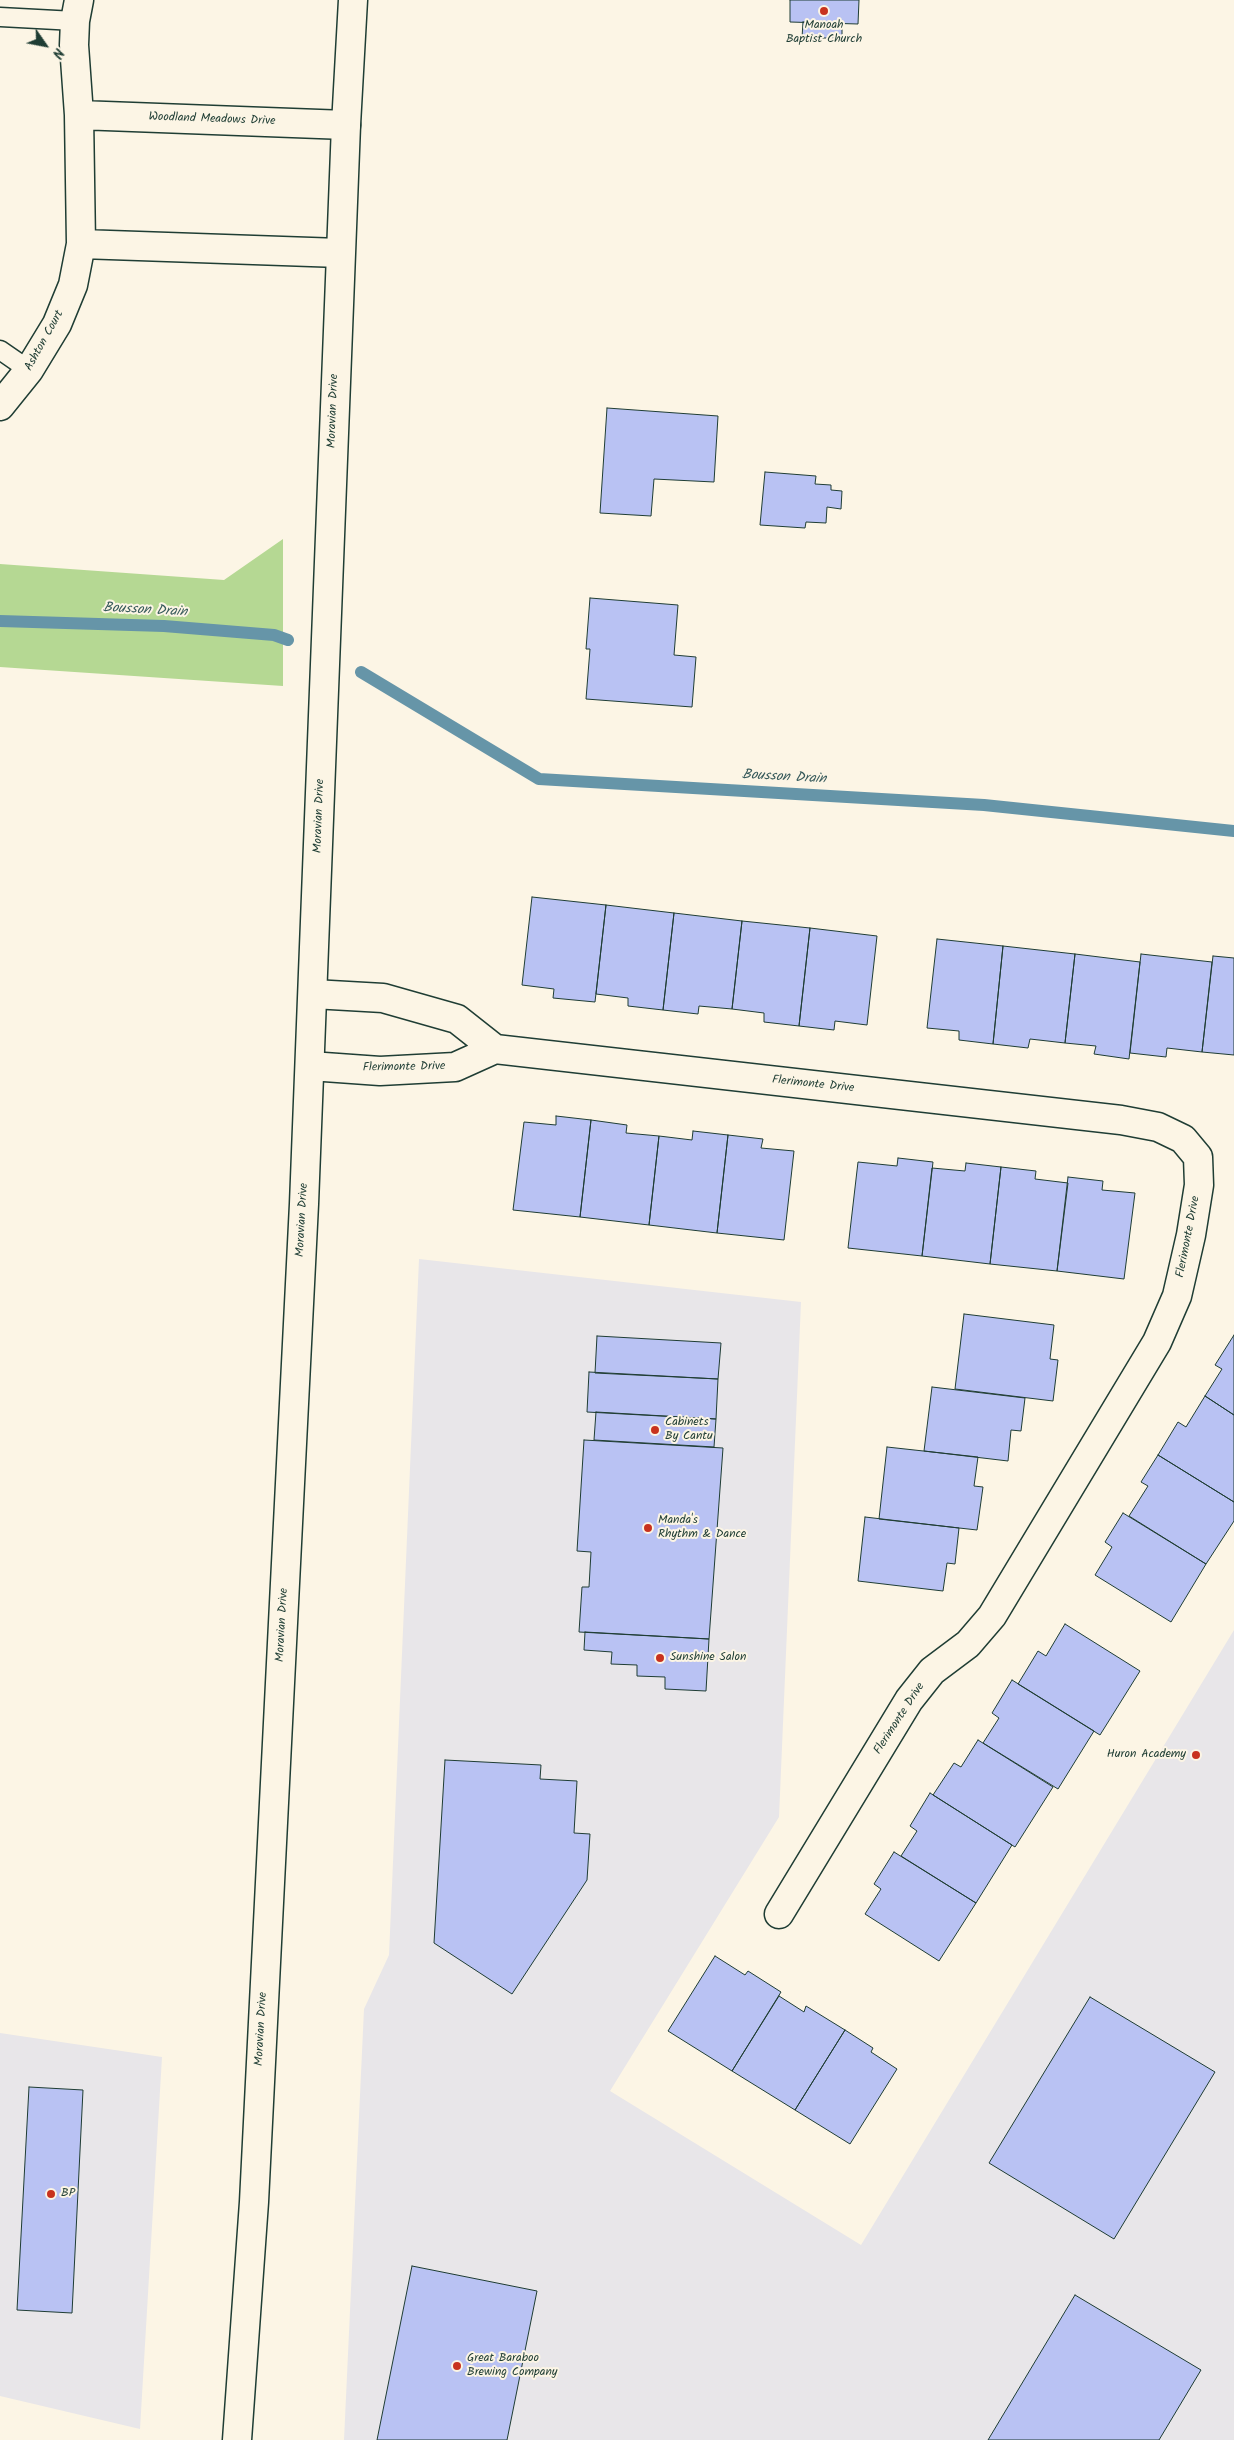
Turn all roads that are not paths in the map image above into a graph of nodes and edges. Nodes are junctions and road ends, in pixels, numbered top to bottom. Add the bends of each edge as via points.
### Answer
1 (353, 0) edge
2 (77, 10) edge
3 (0, 17) edge
4 (79, 115) junction
5 (346, 125) junction
6 (81, 244) junction
7 (340, 253) junction
8 (0, 350) edge
9 (30, 370) junction
10 (0, 406) edge
11 (313, 994) junction
12 (495, 1049) junction
13 (310, 1066) junction
14 (779, 1914) dead end
15 (237, 2440) edge

1 - 5 street, Moravian Drive
2 - 3 lane
2 - 4 street via 74,45
4 - 5 street, Woodland Meadows Drive
4 - 6 street, Ashton Court
5 - 7 street, Moravian Drive
6 - 7 street
6 - 9 street, Ashton Court via 73,285 57,324
7 - 11 street, Moravian Drive
8 - 9 lane
9 - 10 street, Ashton Court
11 - 12 street via 383,998 457,1019
11 - 13 street, Moravian Drive
12 - 13 street, Flerimonte Drive via 455,1067 380,1070
12 - 14 street, Flerimonte Drive via 1121,1120 1167,1131 1183,1139 1198,1157 1199,1185 1187,1252 1177,1296 1157,1342 992,1616 968,1644 932,1672 909,1700
13 - 15 street, Moravian Drive via 254,2202

